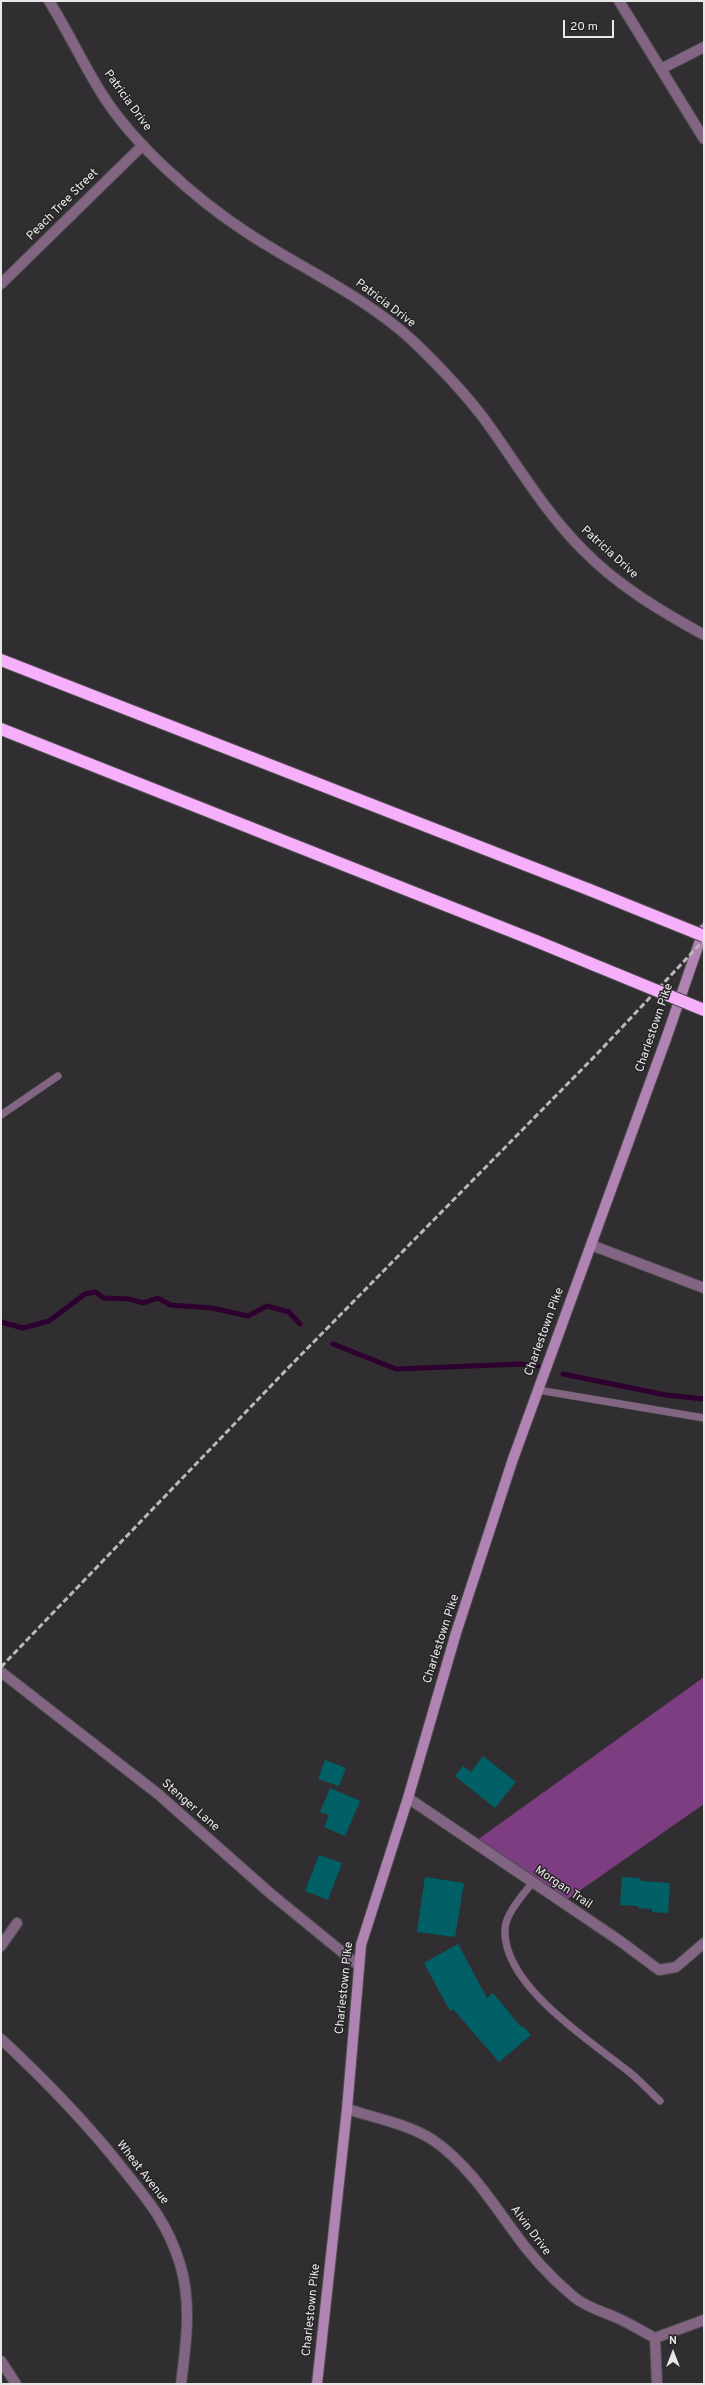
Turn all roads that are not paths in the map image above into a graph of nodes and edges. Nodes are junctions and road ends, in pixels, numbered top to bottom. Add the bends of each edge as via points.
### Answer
1 (49, 1) edge
2 (619, 1) edge
3 (704, 47) edge
4 (661, 69) junction
5 (704, 139) edge
6 (142, 145) junction
7 (1, 284) edge
8 (704, 635) edge
9 (1, 660) edge
10 (1, 729) edge
11 (704, 929) edge
12 (704, 936) edge
13 (704, 1010) edge
14 (58, 1076) dead end
15 (1, 1115) edge
16 (591, 1245) junction
17 (704, 1288) edge
18 (538, 1390) junction
19 (704, 1418) edge
20 (1, 1672) edge
21 (408, 1798) junction
22 (532, 1882) junction
23 (17, 1923) dead end
24 (704, 1944) edge
25 (1, 1946) edge
26 (358, 1965) junction
27 (1, 2039) edge
28 (660, 2101) dead end
29 (347, 2109) junction
30 (704, 2320) edge
31 (656, 2338) junction
32 (1, 2361) edge
33 (16, 2384) edge
34 (181, 2384) edge
35 (317, 2384) edge
36 (657, 2384) edge

1 - 6 street, Patricia Drive via 102,94
2 - 4 street
3 - 4 street
4 - 5 street
6 - 7 street, Peach Tree Street
6 - 8 street, Patricia Drive via 198,195 246,232 340,286 412,340 483,418 555,519 583,551 614,578 655,607
9 - 12 highway, bridge
10 - 13 highway, bridge
11 - 16 street, Charlestown Pike
14 - 15 lane
16 - 17 street
16 - 18 street, Charlestown Pike
18 - 19 lane
18 - 21 street, Charlestown Pike via 456,1633
20 - 26 street, Stenger Lane via 158,1794 270,1894
21 - 22 street, Morgan Trail
21 - 26 street, Charlestown Pike via 369,1913
22 - 24 street, Morgan Trail via 659,1970 676,1967
22 - 28 lane via 511,1913 504,1929 509,1955 515,1966 560,2020 626,2069
23 - 25 street
26 - 29 street, Charlestown Pike
27 - 34 street, Wheat Avenue via 92,2130 156,2210 180,2265 186,2299 187,2326
29 - 31 street, Alvin Drive via 412,2130 432,2140 481,2185 542,2268 570,2294 596,2311 615,2317
29 - 35 street, Charlestown Pike
30 - 31 street
31 - 36 street
32 - 33 street

